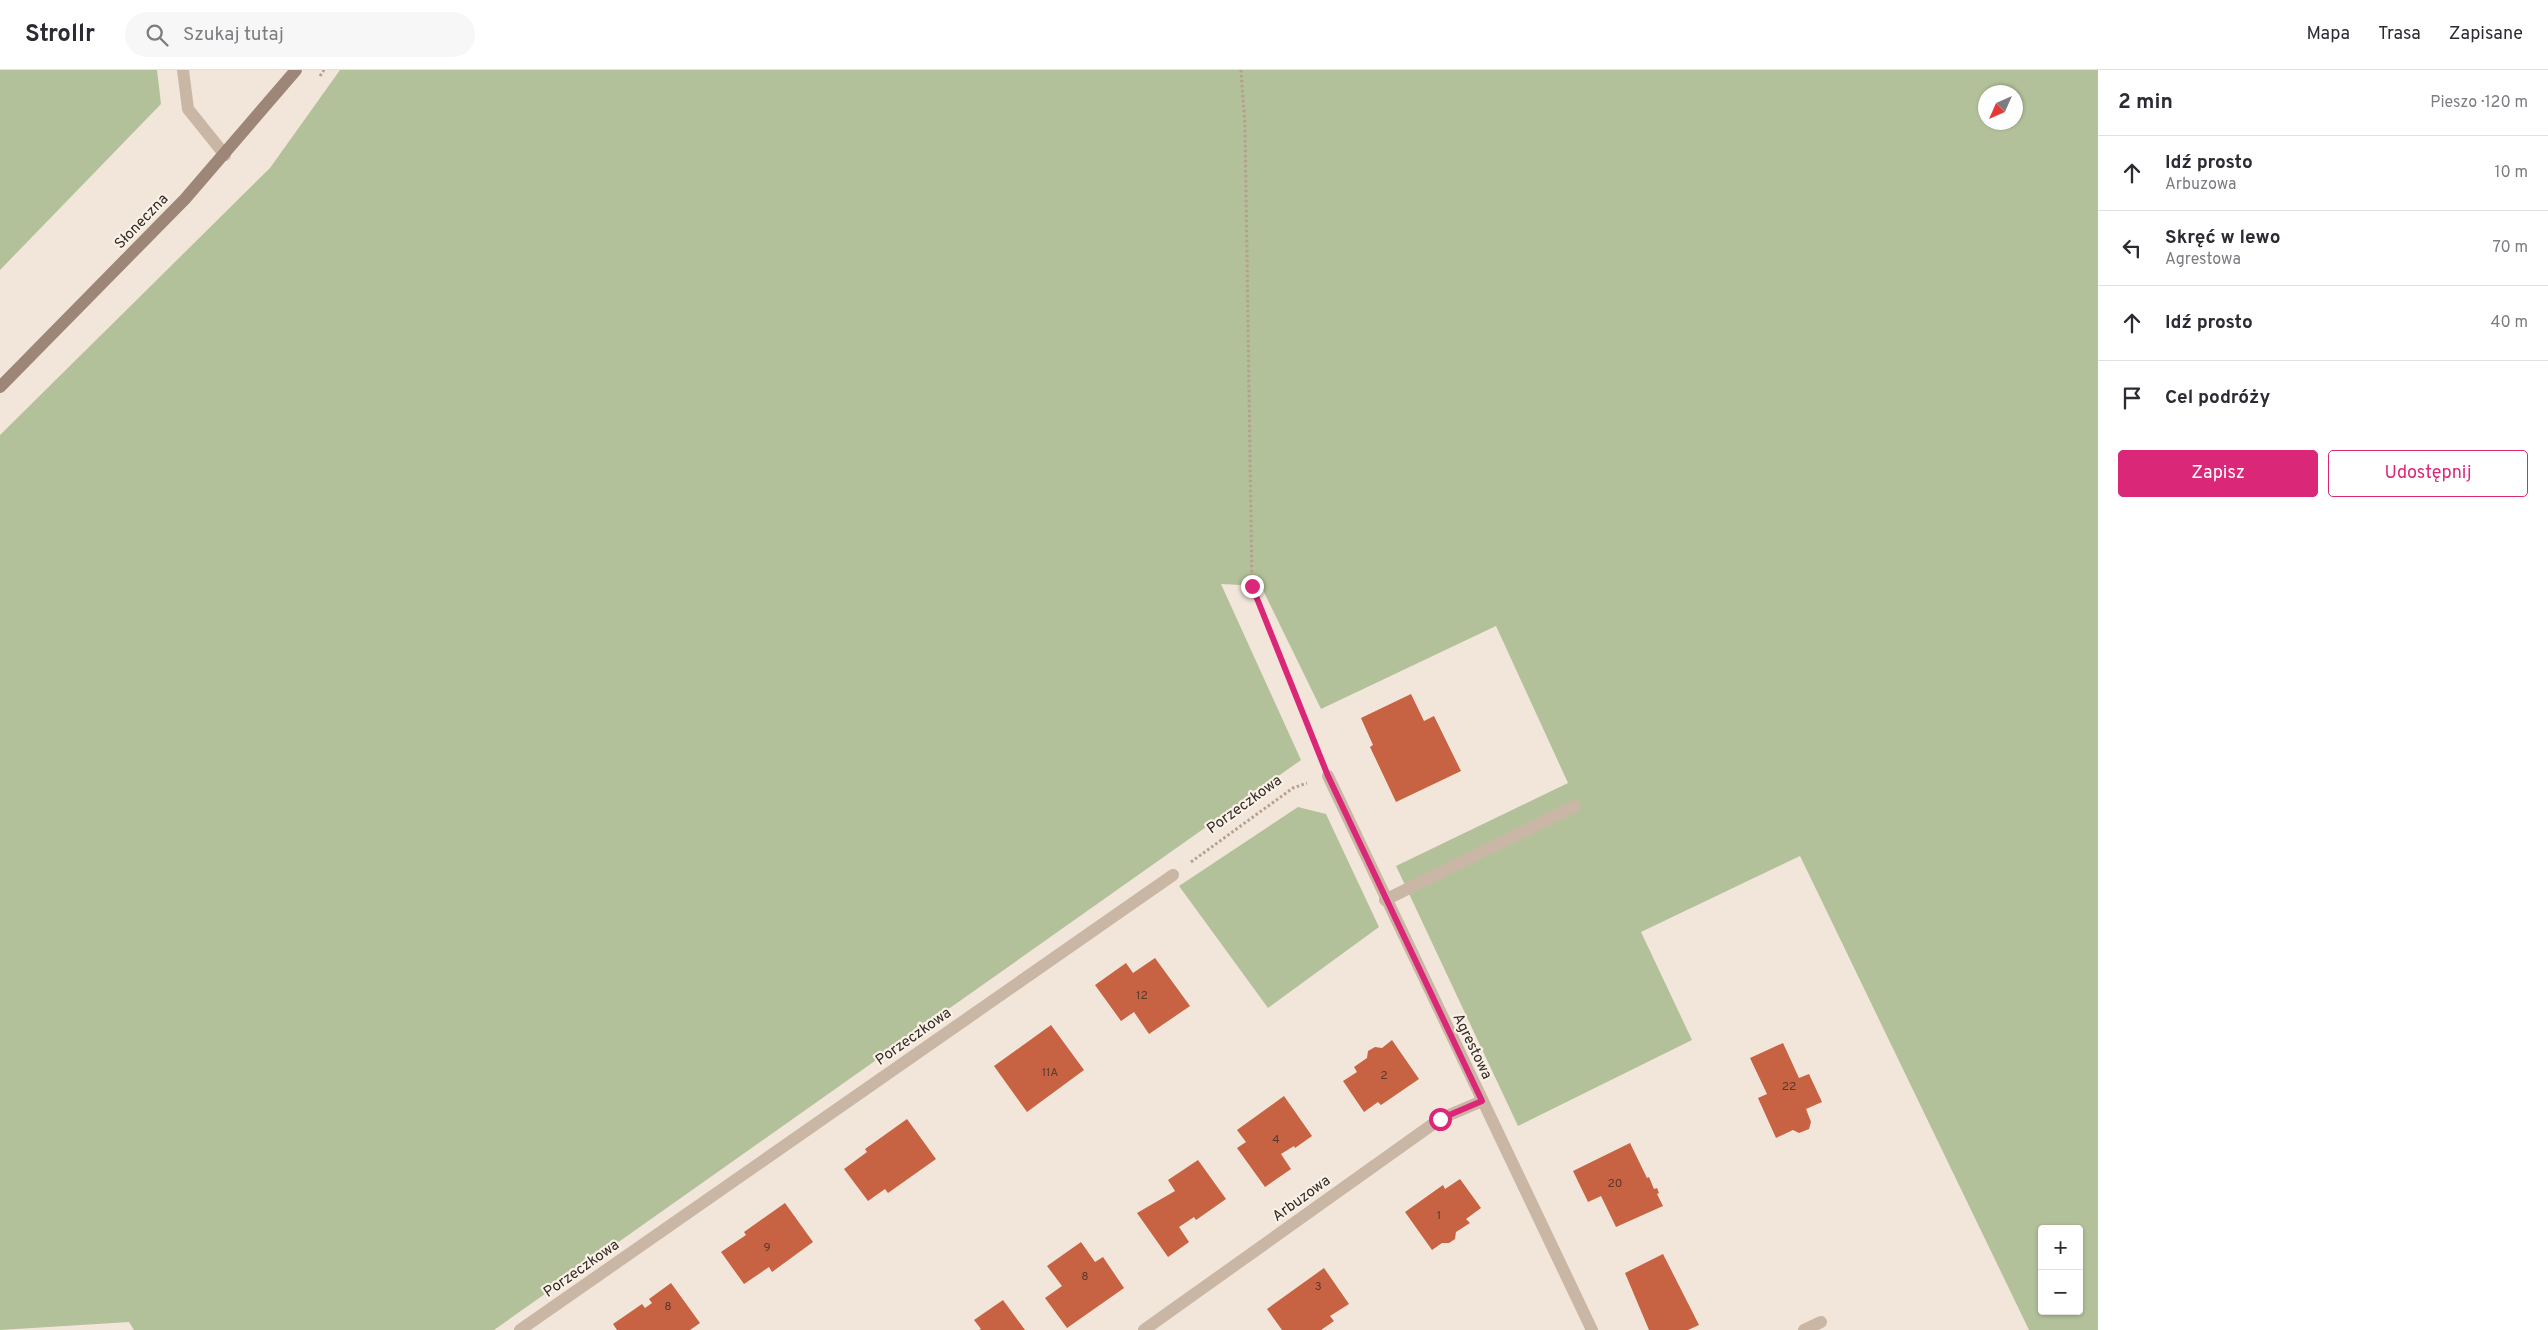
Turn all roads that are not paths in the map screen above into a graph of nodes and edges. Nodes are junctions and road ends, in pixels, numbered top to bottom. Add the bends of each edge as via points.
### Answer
1 (183, 70) edge
2 (296, 70) edge
3 (225, 155) junction
4 (0, 387) edge
5 (1328, 776) road end
6 (1575, 806) dead end
7 (1173, 875) road end
8 (1385, 900) junction
9 (1482, 1101) junction
10 (1821, 1322) dead end
11 (520, 1330) edge
12 (1144, 1330) edge
13 (1592, 1330) edge
14 (1804, 1330) edge

1 - 3 street via 188,109
2 - 3 street, Słoneczna
3 - 4 street, Słoneczna via 180,205
5 - 8 street, Agrestowa
6 - 8 street
7 - 11 street, Porzeczkowa
8 - 9 street, Agrestowa
9 - 12 street, Arbuzowa via 1440,1119
9 - 13 street, Agrestowa
10 - 14 street

